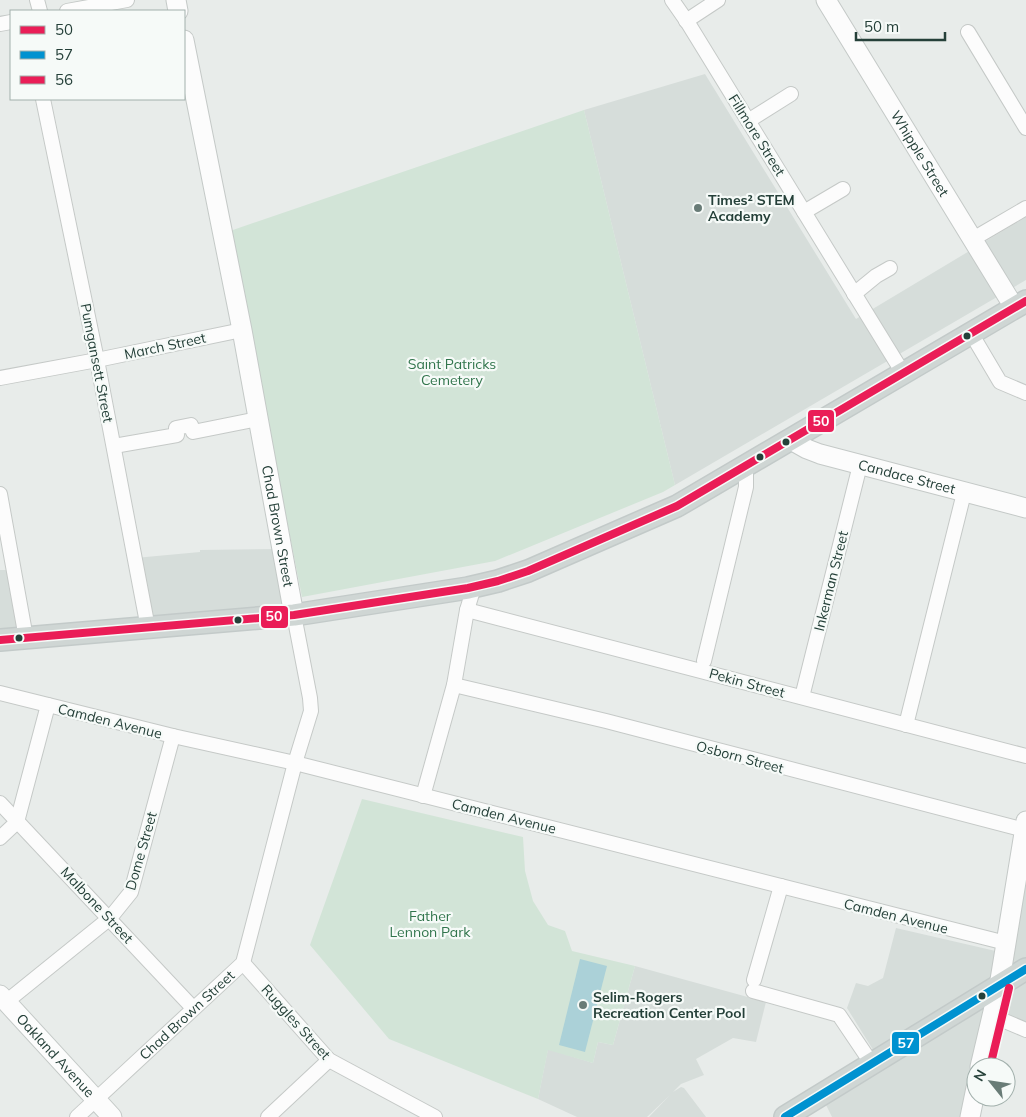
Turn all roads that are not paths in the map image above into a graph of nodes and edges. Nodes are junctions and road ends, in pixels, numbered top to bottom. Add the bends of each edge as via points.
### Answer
1 (127, 0) edge
2 (672, 0) edge
3 (718, 0) edge
4 (826, 0) edge
5 (72, 10) edge
6 (686, 21) junction
7 (968, 32) dead end
8 (185, 45) edge
9 (791, 94) dead end
10 (43, 100) edge
11 (748, 121) junction
12 (1026, 128) edge
13 (843, 189) dead end
14 (1026, 208) edge
15 (804, 212) junction
16 (973, 239) junction
17 (890, 268) dead end
18 (854, 294) junction
19 (1020, 304) edge
20 (242, 330) junction
21 (971, 333) junction
22 (97, 360) junction
23 (903, 373) junction
24 (0, 378) edge
25 (1026, 393) edge
26 (258, 419) junction
27 (790, 440) junction
28 (114, 446) junction
29 (860, 465) junction
30 (746, 466) junction
31 (964, 493) junction
32 (0, 494) edge
33 (1026, 508) edge
34 (474, 587) junction
35 (467, 610) junction
36 (294, 615) junction
37 (148, 628) junction
38 (26, 638) junction
39 (0, 640) edge
40 (704, 661) dead end
41 (454, 685) junction
42 (0, 693) edge
43 (802, 697) junction
44 (48, 705) junction
45 (906, 724) junction
46 (173, 736) junction
47 (1026, 756) edge
48 (295, 764) junction
49 (423, 796) junction
50 (0, 803) edge
51 (17, 822) junction
52 (1025, 826) edge
53 (0, 838) edge
54 (1022, 871) edge
55 (781, 886) junction
56 (110, 918) junction
57 (1006, 943) junction
58 (242, 963) junction
59 (1026, 969) edge
60 (999, 986) junction
61 (3, 998) edge
62 (193, 1008) junction
63 (993, 1016) junction
64 (1026, 1030) edge
65 (983, 1057) edge
66 (329, 1060) junction
67 (872, 1064) junction
68 (96, 1100) junction
69 (77, 1117) edge
70 (112, 1117) edge
71 (268, 1117) edge
72 (435, 1117) edge
73 (785, 1117) edge

1 - 5 street
2 - 6 street, Fillmore Street
3 - 6 street
4 - 16 street, Whipple Street
6 - 11 street, Fillmore Street
7 - 12 street
8 - 20 street, Chad Brown Street
9 - 11 street
10 - 22 street, Pumgansett Street
11 - 15 street, Fillmore Street
13 - 15 street
14 - 16 street
15 - 18 street, Fillmore Street
16 - 19 street, Whipple Street
17 - 18 street
18 - 23 street, Fillmore Street
19 - 21 main road
20 - 22 street, March Street
20 - 26 street, Chad Brown Street
21 - 23 main road
21 - 25 street via 1000,382
22 - 24 street, March Street
22 - 28 street, Pumgansett Street
23 - 27 main road
26 - 28 street via 192,432 191,425 176,428 177,435
26 - 36 street, Chad Brown Street
27 - 29 street, Candace Street via 814,452
27 - 30 main road
28 - 37 street, Pumgansett Street
29 - 31 street, Candace Street
29 - 43 street, Inkerman Street
30 - 34 main road via 668,511 528,571
30 - 40 street via 746,487
31 - 33 street, Candace Street
31 - 45 street
32 - 38 street
34 - 35 street
34 - 36 main road
35 - 41 street
35 - 43 street, Pekin Street
36 - 37 main road
36 - 48 street, Chad Brown Street via 311,711
37 - 38 main road
38 - 39 main road
41 - 49 street
41 - 52 street, Osborn Street
42 - 44 street, Camden Avenue
43 - 45 street, Pekin Street
44 - 46 street, Camden Avenue
44 - 51 street
45 - 47 street, Pekin Street
46 - 48 street, Camden Avenue
46 - 56 street, Dome Street via 131,892
48 - 49 street, Camden Avenue
48 - 58 street, Chad Brown Street
49 - 55 street, Camden Avenue
50 - 51 street, Malbone Street
51 - 53 street
51 - 56 street, Malbone Street
52 - 54 street
54 - 57 street
55 - 57 street, Camden Avenue
55 - 67 street via 754,985 839,1015
56 - 61 street, Dome Street
56 - 62 street, Malbone Street
57 - 60 street
58 - 62 street, Chad Brown Street
58 - 66 street, Ruggles Street
59 - 60 main road
60 - 63 street
60 - 67 main road
61 - 68 street, Oakland Avenue
62 - 68 street, Chad Brown Street
63 - 64 street
63 - 65 street
66 - 71 street
66 - 72 street, Ruggles Street
67 - 73 main road
68 - 69 street, Chad Brown Street
68 - 70 street, Oakland Avenue

